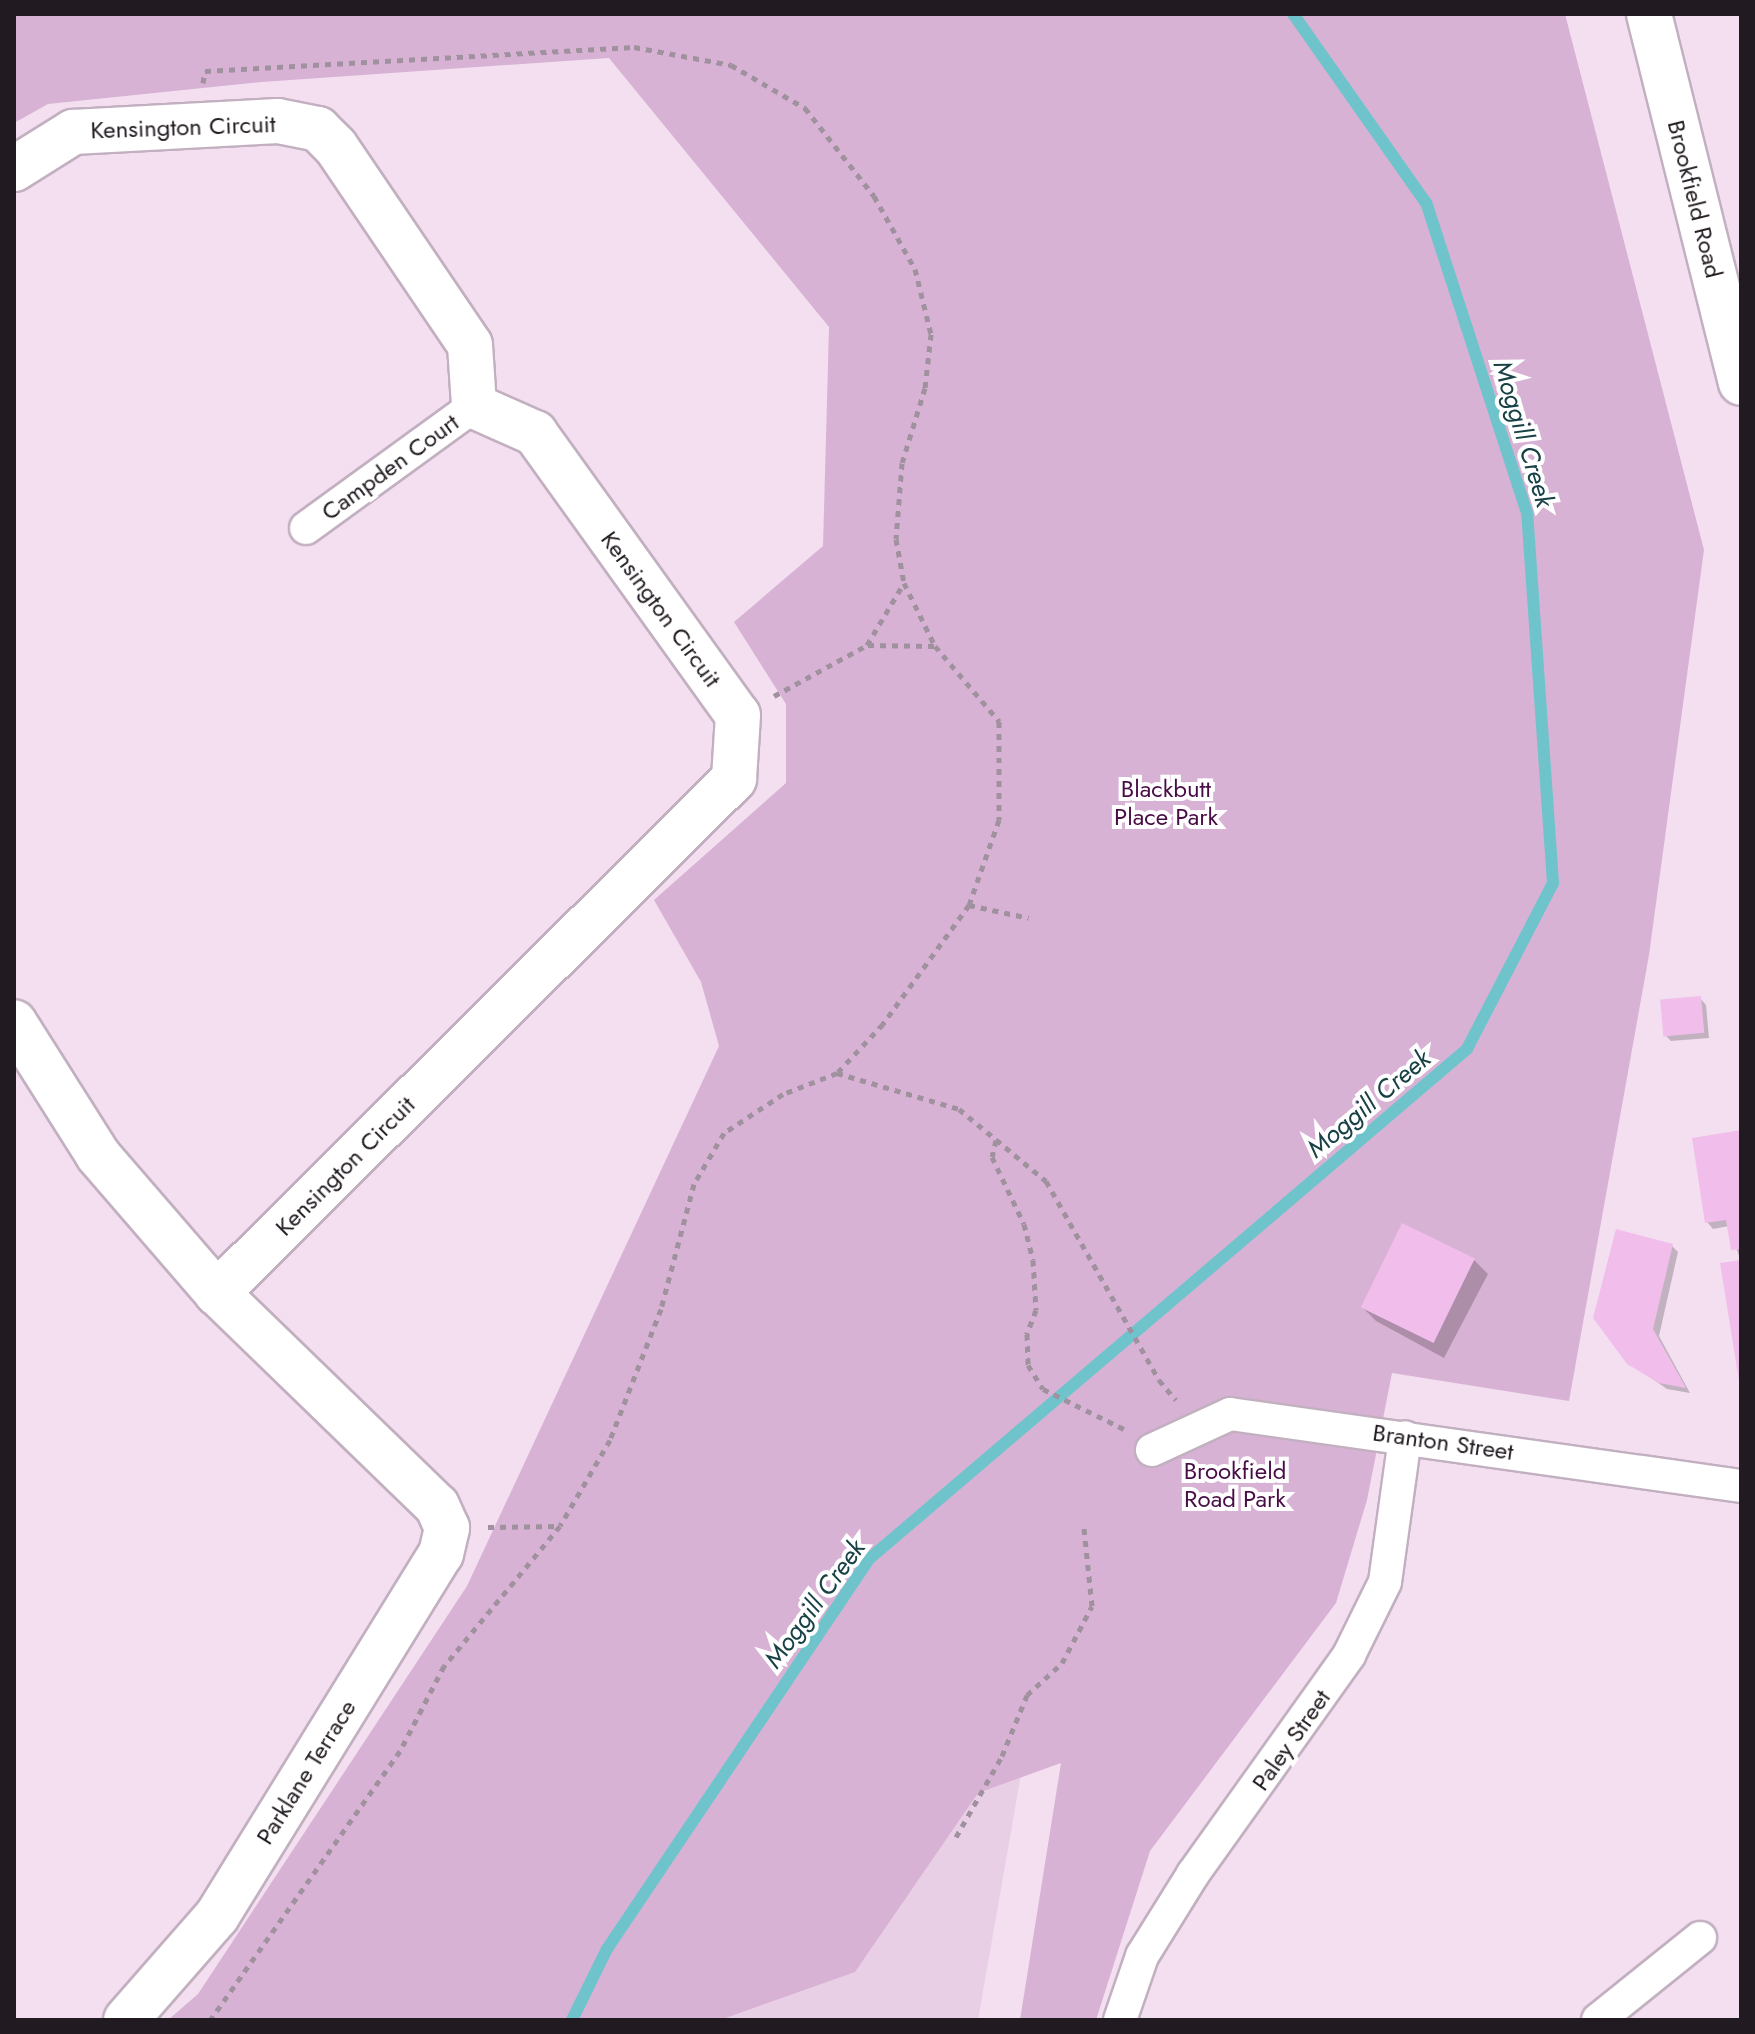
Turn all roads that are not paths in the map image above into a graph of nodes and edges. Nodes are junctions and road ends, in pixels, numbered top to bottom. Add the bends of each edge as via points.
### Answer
1 (1649, 14) edge
2 (14, 169) edge
3 (1741, 383) edge
4 (474, 406) junction
5 (306, 528) dead end
6 (14, 1022) edge
7 (217, 1293) junction
8 (1405, 1437) junction
9 (1152, 1450) road end
10 (1741, 1486) edge
11 (1700, 1938) dead end
12 (126, 2020) edge
13 (1120, 2020) edge
14 (1598, 2020) edge

1 - 3 street, Brookfield Road
2 - 4 street, Kensington Circuit via 73,132 278,121 318,129 336,147 470,345
4 - 5 street, Campden Court
4 - 7 street, Kensington Circuit via 535,433 738,715 734,779
6 - 7 street via 98,1155
7 - 12 street, Parklane Terrace via 442,1517 441,1554 217,1916
8 - 9 street, Branton Street via 1230,1414
8 - 10 street, Branton Street
8 - 13 street, Paley Street via 1385,1582 1355,1643 1286,1751 1178,1897 1142,1956
11 - 14 street

